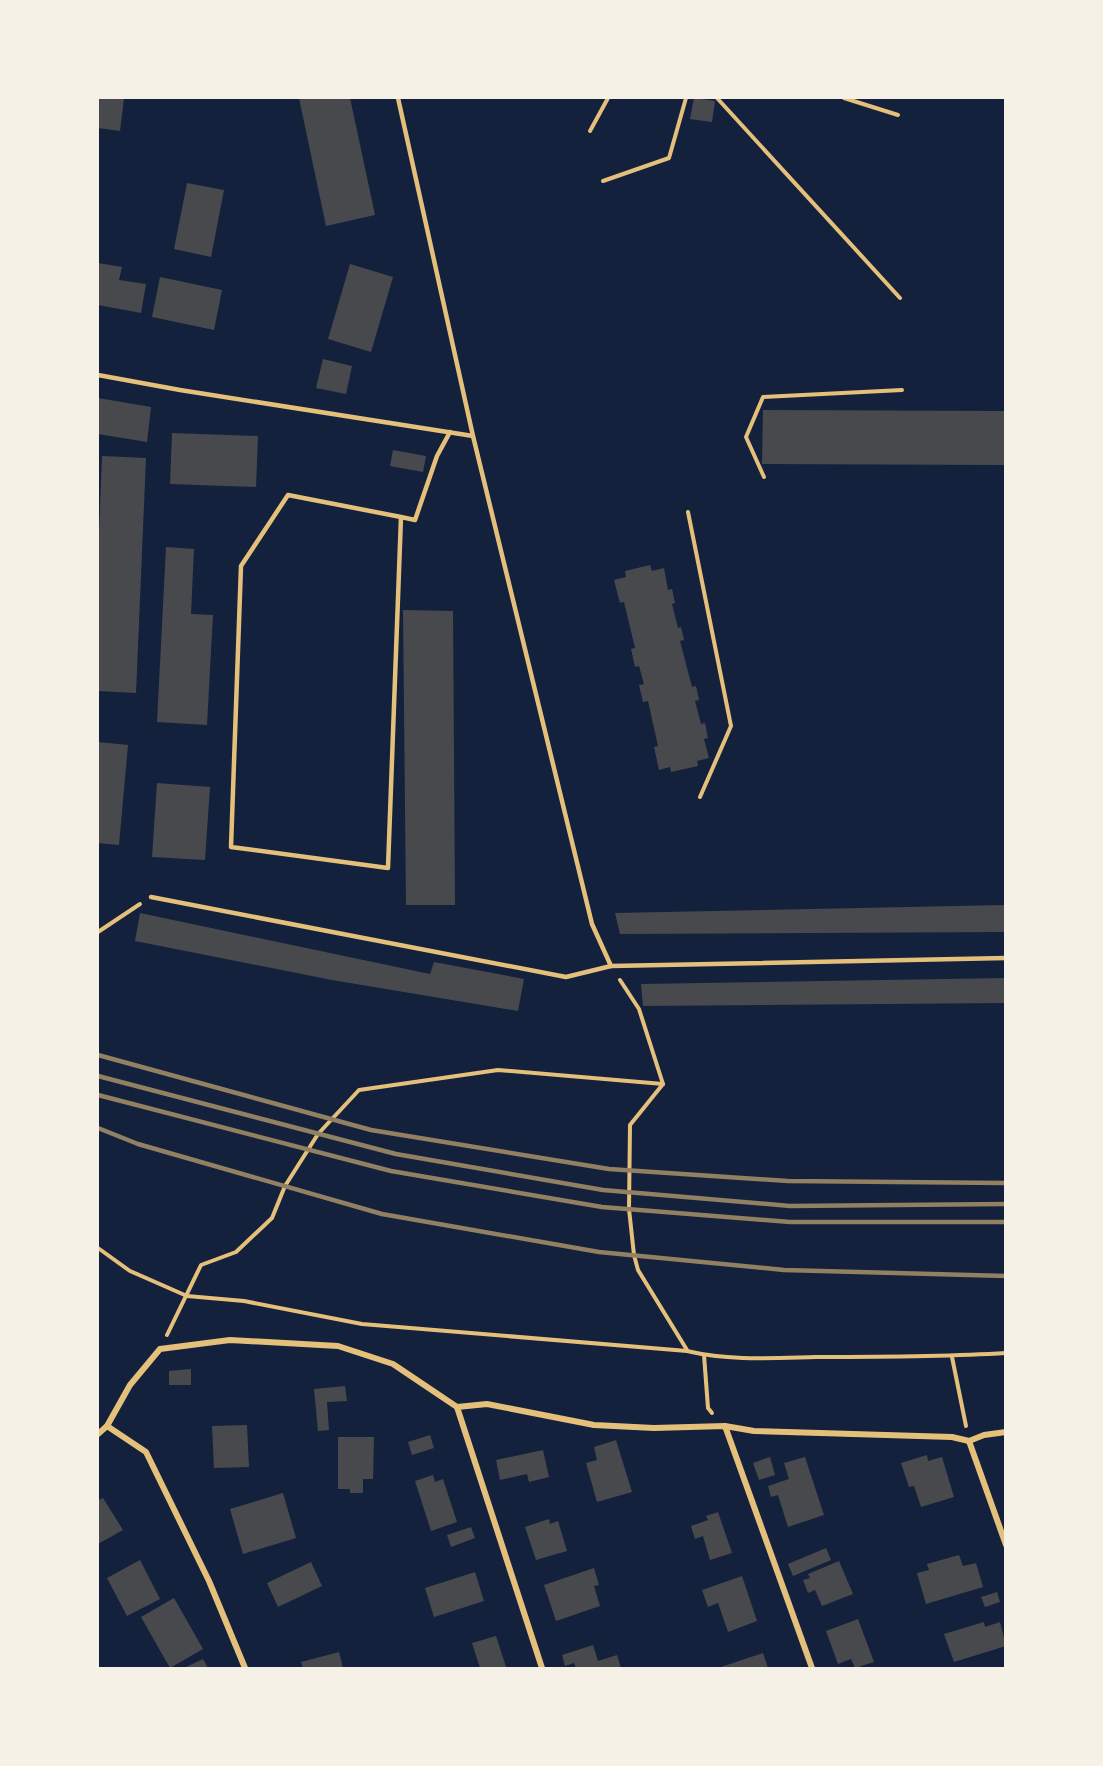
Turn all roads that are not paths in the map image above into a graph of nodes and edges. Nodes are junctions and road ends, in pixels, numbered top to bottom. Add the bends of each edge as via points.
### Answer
1 (398, 98) edge
2 (98, 375) edge
3 (450, 432) junction
4 (473, 436) junction
5 (401, 517) junction
6 (150, 897) road end
7 (1005, 958) edge
8 (611, 966) junction
9 (457, 1407) junction
10 (107, 1426) junction
11 (725, 1426) junction
12 (1005, 1432) edge
13 (98, 1434) edge
14 (969, 1441) junction
15 (1005, 1545) edge
16 (244, 1668) edge
17 (542, 1668) edge
18 (812, 1668) edge

1 - 4 lane
2 - 3 lane
3 - 4 lane
3 - 5 lane via 437,456 415,520
4 - 8 lane via 592,924
5 - 5 lane via 288,495 241,566 231,847 388,868
6 - 8 lane via 566,977
7 - 8 lane
9 - 10 street via 393,1364 338,1346 230,1340 160,1349 130,1385
9 - 11 street via 487,1404 594,1425
9 - 17 street
10 - 13 street
10 - 16 street via 146,1452 209,1581
11 - 14 street via 754,1431 952,1437
11 - 18 street
12 - 14 street
14 - 15 street

